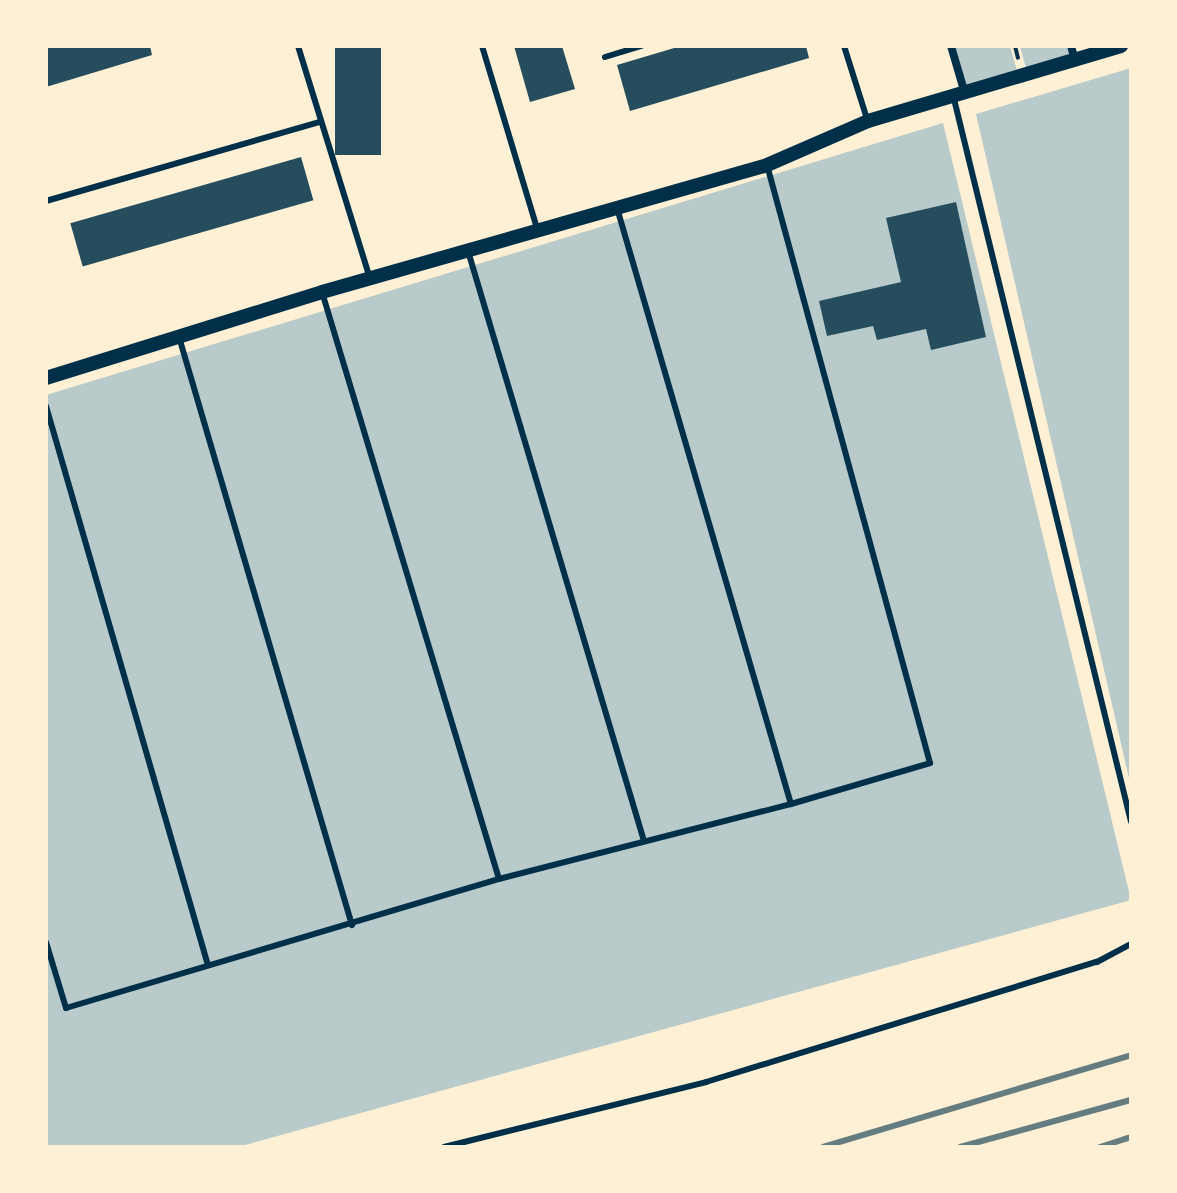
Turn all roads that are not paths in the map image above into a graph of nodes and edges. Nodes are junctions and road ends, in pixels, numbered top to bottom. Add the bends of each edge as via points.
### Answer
1 (298, 46) edge
2 (482, 46) edge
3 (641, 46) edge
4 (844, 46) edge
5 (951, 46) edge
6 (1121, 46) edge
7 (1073, 53) edge
8 (605, 57) dead end
9 (960, 97) junction
10 (868, 121) junction
11 (320, 122) junction
12 (767, 165) junction
13 (46, 201) edge
14 (617, 208) junction
15 (538, 231) junction
16 (468, 251) junction
17 (370, 281) junction
18 (322, 292) junction
19 (179, 336) junction
20 (46, 378) edge
21 (46, 406) edge
22 (791, 804) junction
23 (1131, 822) edge
24 (644, 841) junction
25 (499, 879) junction
26 (352, 925) junction
27 (46, 942) edge
28 (1131, 944) edge
29 (207, 962) junction
30 (444, 1147) edge

1 - 11 lane
2 - 15 lane
3 - 8 lane
4 - 10 lane
5 - 9 street
6 - 7 street
7 - 9 street
9 - 10 street
9 - 23 lane
10 - 12 street
11 - 13 lane
11 - 17 lane
12 - 14 street
12 - 22 lane via 930,763
14 - 15 street
14 - 22 lane
15 - 16 street
16 - 17 street
16 - 24 lane
17 - 18 street
18 - 19 street
18 - 25 lane
19 - 20 street
19 - 26 lane
21 - 29 lane
22 - 24 lane
24 - 25 lane
25 - 26 lane
26 - 29 lane
27 - 29 lane via 66,1008
28 - 30 lane via 1097,962 706,1082

